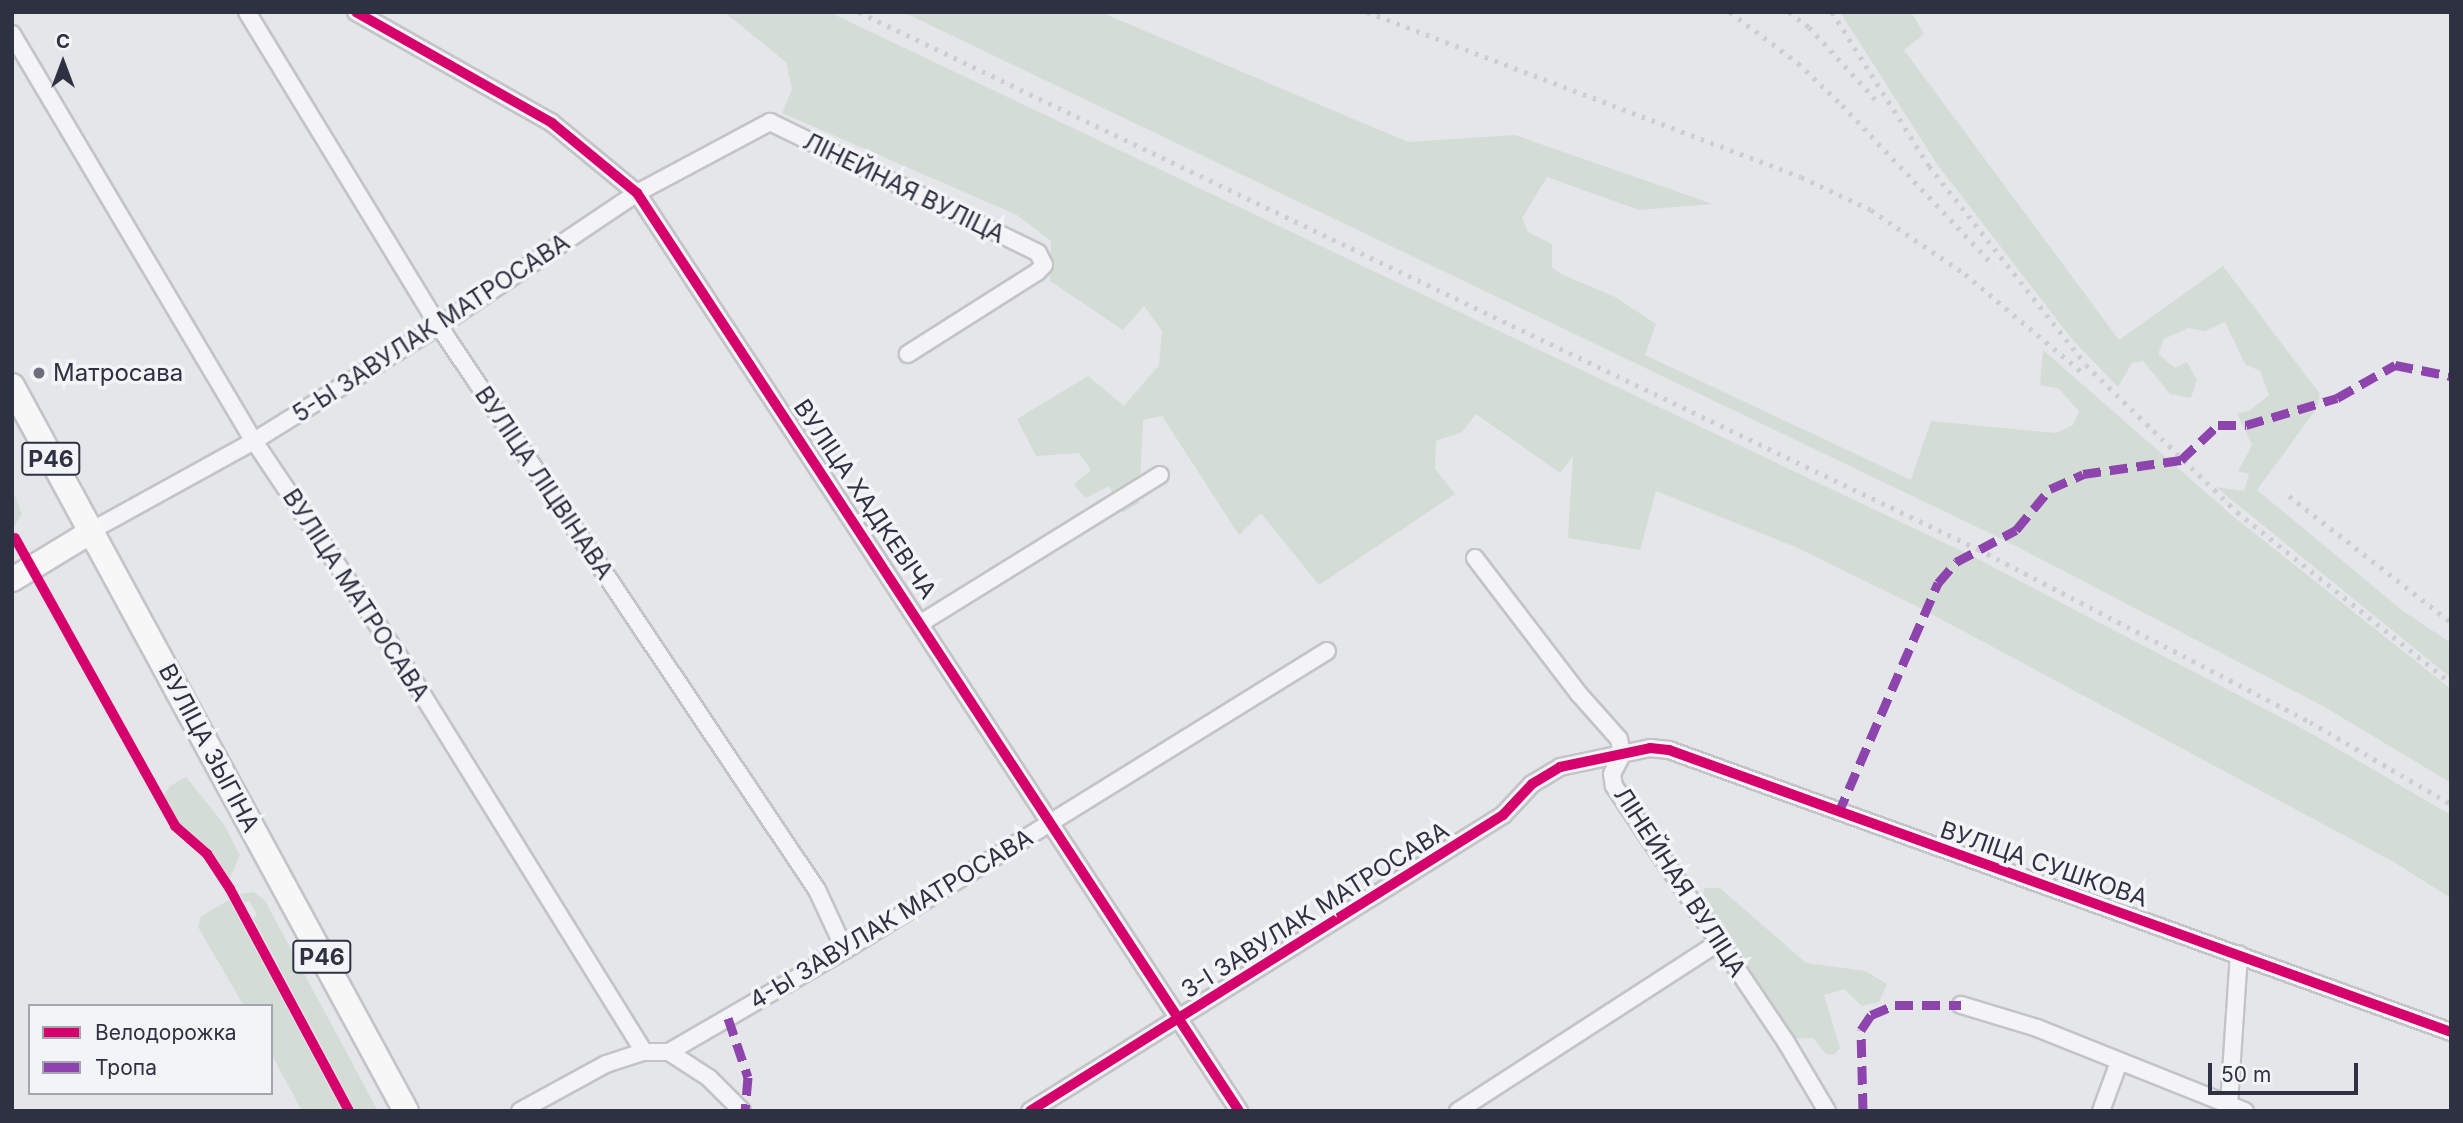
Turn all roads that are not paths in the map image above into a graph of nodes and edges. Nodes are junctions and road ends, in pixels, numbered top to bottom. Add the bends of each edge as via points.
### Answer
1 (247, 12) edge
2 (356, 12) edge
3 (12, 34) edge
4 (770, 122) joint
5 (637, 193) junction
6 (439, 326) junction
7 (908, 354) dead end
8 (12, 386) edge
9 (254, 441) junction
10 (1160, 475) dead end
11 (91, 531) junction
12 (1475, 558) dead end
13 (12, 579) edge
14 (921, 623) junction
15 (1327, 651) dead end
16 (1622, 755) junction
17 (1048, 823) junction
18 (1718, 943) junction
19 (845, 950) junction
20 (2239, 954) junction
21 (1961, 1005) dead end
22 (1181, 1020) junction
23 (2451, 1032) edge
24 (644, 1052) junction
25 (669, 1052) junction
26 (2119, 1062) junction
27 (2229, 1104) junction
28 (406, 1111) edge
29 (520, 1111) edge
30 (743, 1111) edge
31 (1030, 1111) edge
32 (1239, 1111) edge
33 (1458, 1111) edge
34 (1827, 1111) edge
35 (2101, 1111) edge
36 (2245, 1111) edge

1 - 6 street, ВУЛІЦА ЛІЦВІНАВА
2 - 5 street, ВУЛІЦА ХАДКЕВІЧА via 552,123
3 - 9 street, ВУЛІЦА МАТРОСАВА
4 - 5 street, 5-Ы ЗАВУЛАК МАТРОСАВА
4 - 7 street, ЛІНЕЙНАЯ ВУЛІЦА via 1038,253 1044,265 1037,272
5 - 6 street, 5-Ы ЗАВУЛАК МАТРОСАВА
5 - 14 street, ВУЛІЦА ХАДКЕВІЧА
6 - 9 street, 5-Ы ЗАВУЛАК МАТРОСАВА
6 - 19 street, ВУЛІЦА ЛІЦВІНАВА via 817,890
8 - 11 main road, ВУЛІЦА ЗЫГІНА / Р46
9 - 11 street, 5-Ы ЗАВУЛАК МАТРОСАВА
9 - 24 street, ВУЛІЦА МАТРОСАВА via 401,660
10 - 14 street
11 - 13 main road
11 - 28 main road, ВУЛІЦА ЗЫГІНА / Р46
12 - 16 street, ЛІНЕЙНАЯ ВУЛІЦА via 1619,739
14 - 17 street, ВУЛІЦА ХАДКЕВІЧА
15 - 17 street, 4-Ы ЗАВУЛАК МАТРОСАВА
16 - 18 street, ЛІНЕЙНАЯ ВУЛІЦА via 1612,774 1614,786
16 - 20 street, ВУЛІЦА СУШКОВА via 1650,748 1670,750 2027,882
16 - 22 street, 3-І ЗАВУЛАК МАТРОСАВА via 1550,773 1532,784 1503,815
17 - 19 street, 4-Ы ЗАВУЛАК МАТРОСАВА
17 - 22 street, ВУЛІЦА ХАДКЕВІЧА
18 - 33 street
18 - 34 street, ЛІНЕЙНАЯ ВУЛІЦА
19 - 25 street, 4-Ы ЗАВУЛАК МАТРОСАВА
20 - 23 street, ВУЛІЦА СУШКОВА
20 - 27 street
21 - 26 street via 2037,1028
22 - 31 street, 3-І ЗАВУЛАК МАТРОСАВА
22 - 32 street, ВУЛІЦА ХАДКЕВІЧА
24 - 25 street
24 - 29 street via 606,1064
25 - 30 street via 709,1078
26 - 27 street
26 - 35 street
27 - 36 street

